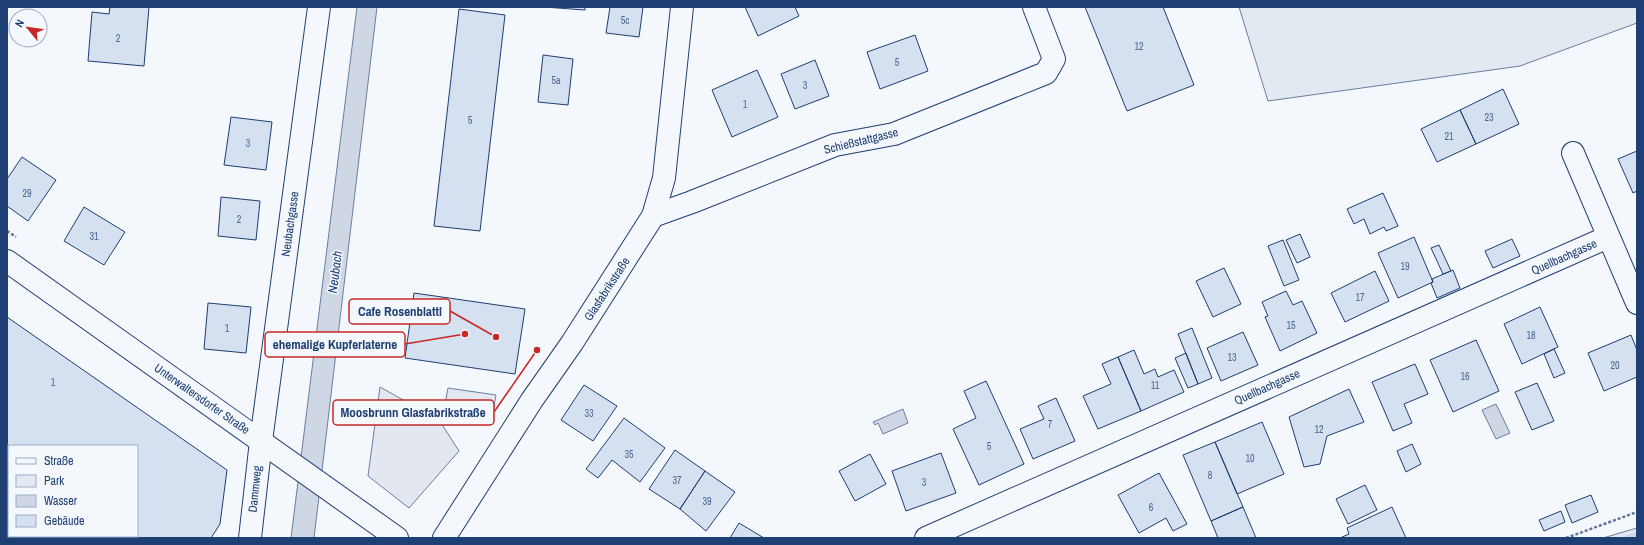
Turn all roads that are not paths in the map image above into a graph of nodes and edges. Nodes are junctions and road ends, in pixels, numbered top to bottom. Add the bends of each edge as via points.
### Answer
1 (319, 7) edge
2 (682, 7) edge
3 (1034, 7) edge
4 (1573, 153) dead end
5 (653, 216) junction
6 (1608, 238) junction
7 (7, 261) edge
8 (1637, 303) edge
9 (260, 441) junction
10 (250, 538) edge
11 (397, 538) edge
12 (444, 538) edge
13 (926, 538) edge

1 - 9 street, Neubachgasse
2 - 5 street, Glasfabrikstraße via 664,178
3 - 5 street, Schießstattgasse via 1054,59 1046,73 894,134 835,145
4 - 6 street, Quellbachgasse
5 - 12 street, Glasfabrikstraße
6 - 8 street, Quellbachgasse
6 - 13 street, Quellbachgasse
7 - 9 street, Unterwaltersdorfer Straße
9 - 10 street, Dammweg
9 - 11 street, Unterwaltersdorfer Straße

